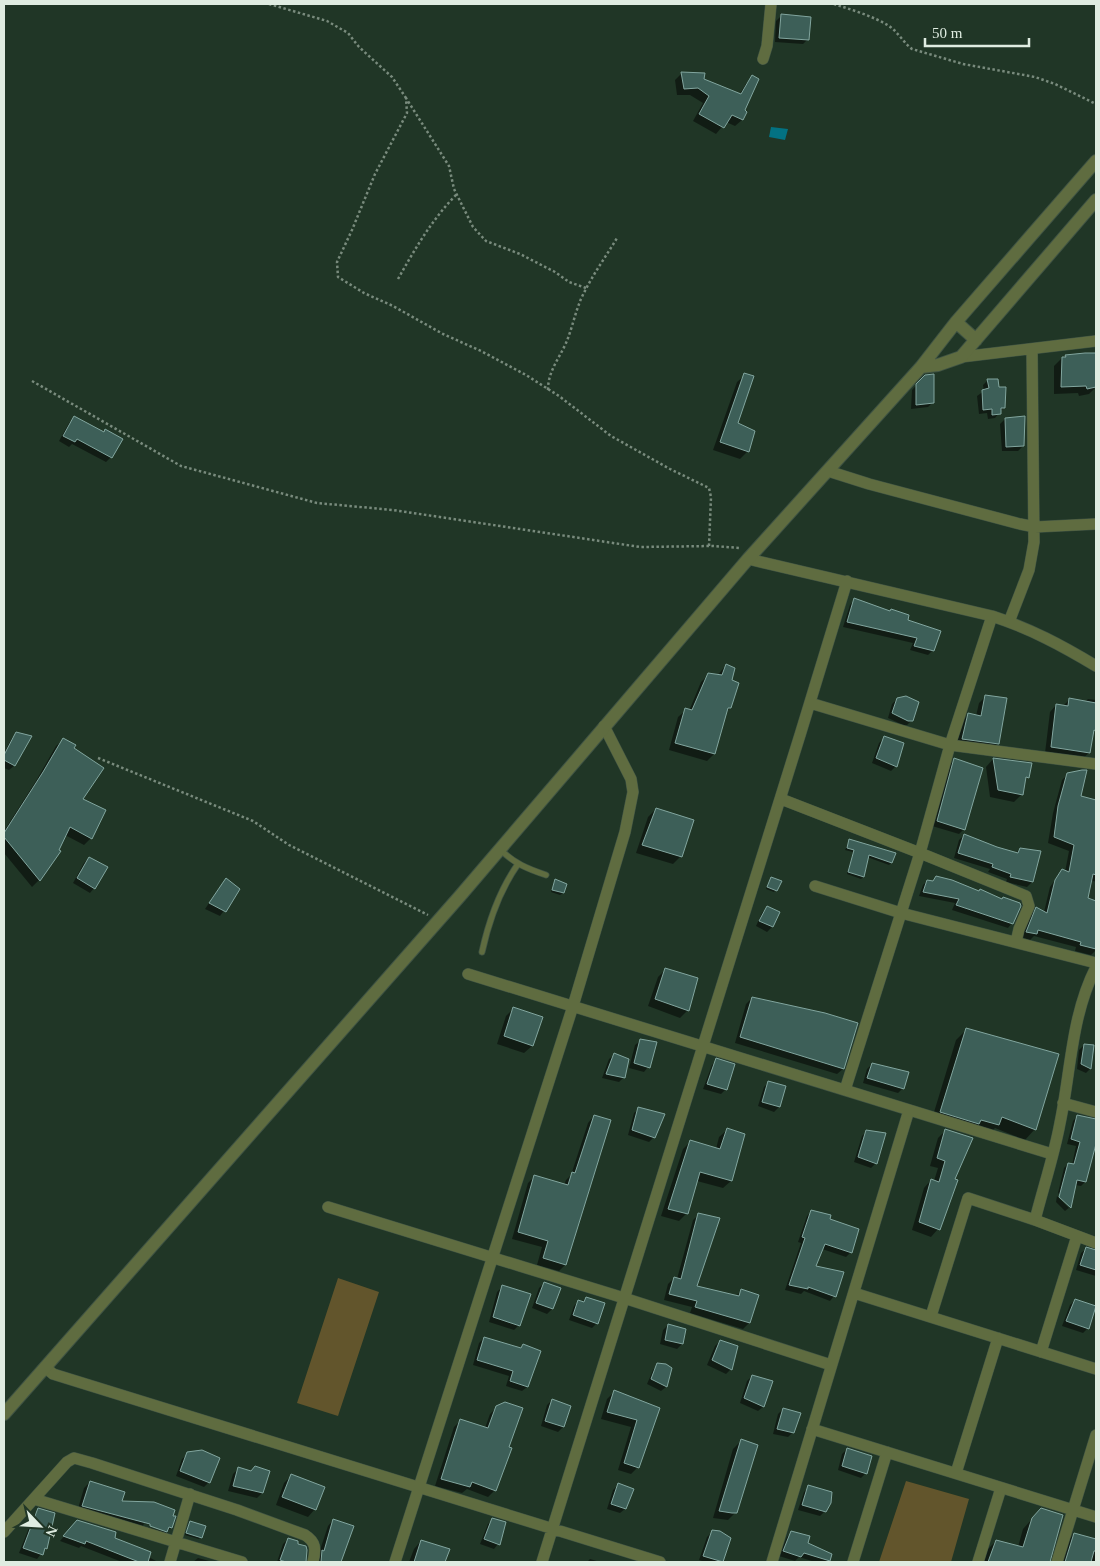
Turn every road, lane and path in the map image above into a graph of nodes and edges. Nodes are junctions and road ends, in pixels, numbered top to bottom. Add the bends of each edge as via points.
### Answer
1 (269, 4) edge
2 (771, 4) edge
3 (834, 4) edge
4 (763, 59) dead end
5 (406, 98) junction
6 (1096, 104) edge
7 (1096, 161) edge
8 (456, 194) junction
9 (1096, 200) edge
10 (617, 238) dead end
11 (398, 280) dead end
12 (586, 288) junction
13 (956, 322) junction
14 (976, 340) junction
15 (1096, 341) edge
16 (1032, 349) junction
17 (961, 357) junction
18 (921, 367) junction
19 (32, 381) dead end
20 (548, 390) junction
21 (828, 471) junction
22 (1096, 524) edge
23 (1035, 527) junction
24 (709, 546) junction
25 (752, 554) junction
26 (847, 581) junction
27 (992, 616) junction
28 (1008, 622) junction
29 (1096, 666) edge
30 (810, 704) junction
31 (604, 726) junction
32 (950, 746) junction
33 (98, 758) dead end
34 (1096, 764) edge
35 (781, 799) junction
36 (500, 849) junction
37 (920, 853) junction
38 (518, 864) junction
39 (546, 875) dead end
40 (814, 886) dead end
41 (901, 913) junction
42 (438, 920) junction
43 (1016, 942) junction
44 (482, 952) dead end
45 (1096, 963) edge
46 (1096, 967) edge
47 (468, 974) dead end
48 (573, 1006) junction
49 (702, 1046) junction
50 (845, 1090) junction
51 (1063, 1103) junction
52 (909, 1110) junction
53 (1096, 1112) edge
54 (1052, 1154) junction
55 (328, 1207) dead end
56 (1035, 1220) junction
57 (1077, 1236) junction
58 (1096, 1243) edge
59 (492, 1258) junction
60 (854, 1293) junction
61 (624, 1298) junction
62 (931, 1316) junction
63 (998, 1338) junction
64 (1041, 1352) junction
65 (831, 1365) junction
66 (45, 1367) junction
67 (1096, 1369) edge
68 (4, 1414) edge
69 (812, 1429) junction
70 (1095, 1442) edge
71 (887, 1452) junction
72 (956, 1473) junction
73 (418, 1487) junction
74 (1001, 1488) junction
75 (190, 1494) junction
76 (34, 1498) junction
77 (1074, 1510) junction
78 (1096, 1517) edge
79 (552, 1530) junction
80 (4, 1532) edge
81 (176, 1542) junction
82 (170, 1562) edge
83 (242, 1562) edge
84 (313, 1562) edge
85 (395, 1562) edge
86 (542, 1562) edge
87 (660, 1562) edge
88 (772, 1562) edge
89 (852, 1562) edge
90 (978, 1562) edge
91 (1057, 1562) edge

1 - 5 path via 327,21 348,33 392,78
2 - 4 street
3 - 6 path via 890,26 912,48 963,64 1035,77
5 - 8 path via 449,166
5 - 20 path via 407,113 374,174 337,262 338,277 526,375
7 - 13 street
8 - 11 path via 432,222
8 - 12 path via 473,227 486,241 520,254
9 - 14 street
10 - 12 path
12 - 20 path via 573,327 552,370
13 - 14 street
13 - 18 street
14 - 17 street
15 - 16 street
16 - 17 street
16 - 23 street
17 - 18 street
18 - 21 street
19 - 24 path via 181,466 317,503 393,510 640,548
20 - 24 path via 611,436 709,488
21 - 23 street
21 - 25 street
22 - 23 street
23 - 28 street via 1029,570
24 - 25 path
25 - 26 street
25 - 31 street
26 - 27 street
26 - 30 street
27 - 28 street
27 - 32 street
28 - 29 street via 1025,627
30 - 32 street
30 - 35 street
31 - 36 street
31 - 48 street via 631,779 633,792 625,832
32 - 34 street
32 - 37 street
33 - 42 path via 253,821 289,845
35 - 37 street
35 - 49 street
36 - 38 lane
36 - 42 street
37 - 41 street
37 - 43 street via 1026,896 1029,906
38 - 39 lane
38 - 44 lane via 499,896
40 - 41 street
41 - 43 street
41 - 50 street
42 - 66 street
43 - 45 street
46 - 51 street via 1079,1010
47 - 48 street
48 - 49 street
48 - 59 street
49 - 50 street
49 - 61 street
50 - 52 street
51 - 53 street
51 - 54 street
52 - 54 street
52 - 60 street
54 - 56 street
55 - 59 street
56 - 57 street
56 - 62 street via 968,1198
57 - 58 street
57 - 64 street
59 - 61 street
59 - 73 street
60 - 62 street
60 - 65 street
61 - 65 street
61 - 79 street
62 - 63 street
63 - 64 street
63 - 72 street
64 - 67 street
65 - 69 street
66 - 68 street
66 - 73 street via 53,1374
69 - 71 street
69 - 88 street
70 - 77 street
71 - 72 street
71 - 89 street
72 - 74 street
73 - 79 street
73 - 85 street
74 - 77 street
74 - 90 street
75 - 76 street via 74,1458
75 - 81 street
75 - 84 street via 304,1535 315,1544
76 - 80 street
76 - 81 street
77 - 78 street
77 - 91 street
79 - 86 street
79 - 87 street
81 - 82 street
81 - 83 street

